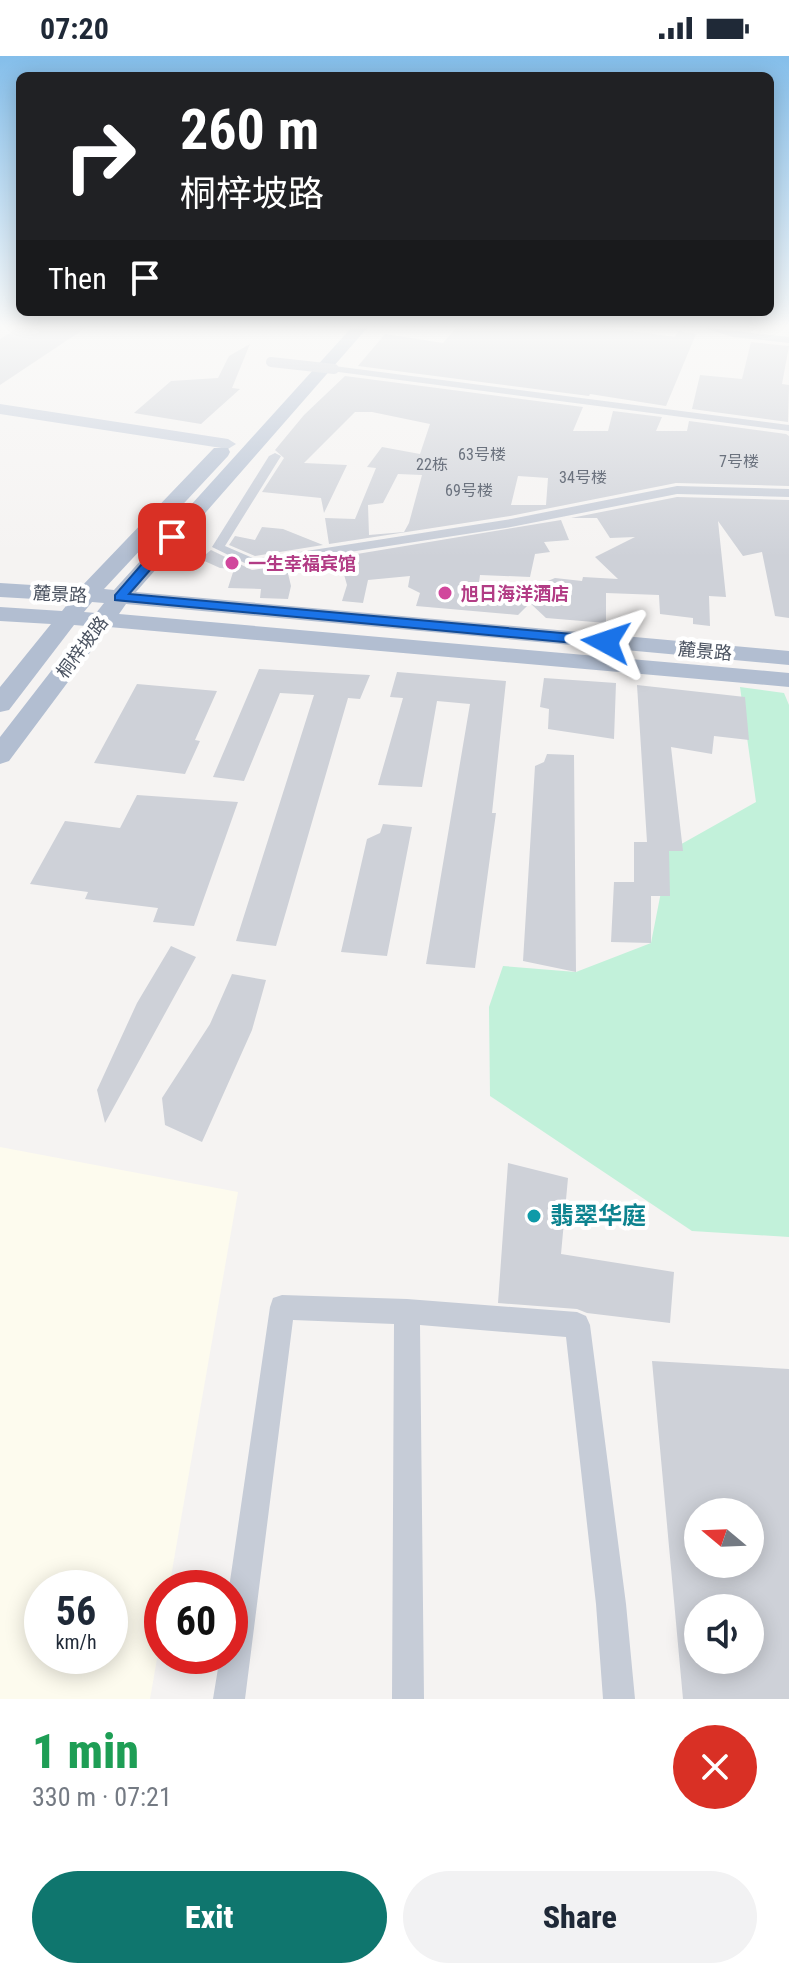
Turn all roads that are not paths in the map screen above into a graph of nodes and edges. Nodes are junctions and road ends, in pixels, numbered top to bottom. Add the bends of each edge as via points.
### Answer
1 (265, 404) edge
2 (292, 404) edge
3 (601, 404) edge
4 (0, 412) edge
5 (789, 428) edge
6 (226, 446) junction
7 (275, 456) dead end
8 (789, 493) edge
9 (0, 590) edge
10 (86, 595) junction
11 (119, 597) junction
12 (0, 614) edge
13 (68, 619) junction
14 (103, 620) junction
15 (789, 658) edge
16 (789, 680) edge
17 (0, 704) edge
18 (0, 755) edge
19 (407, 1312) junction
20 (229, 1699) edge
21 (408, 1699) edge
22 (619, 1699) edge

1 - 6 main road, 桐梓坡路
2 - 11 main road, 桐梓坡路
3 - 5 street, bridge
4 - 6 street
6 - 10 main road, 桐梓坡路
7 - 8 street via 218,547 253,563 511,523 677,490
9 - 10 main road, 麓景路
10 - 11 main road, 麓景路
10 - 13 main road, 桐梓坡路
11 - 14 main road, 桐梓坡路
11 - 15 main road, 麓景路
12 - 13 main road, 麓景路
13 - 14 main road, 麓景路
13 - 17 main road, 桐梓坡路
14 - 16 main road, 麓景路
14 - 18 main road, 桐梓坡路
19 - 20 street via 282,1307
19 - 21 street
19 - 22 street via 577,1325

